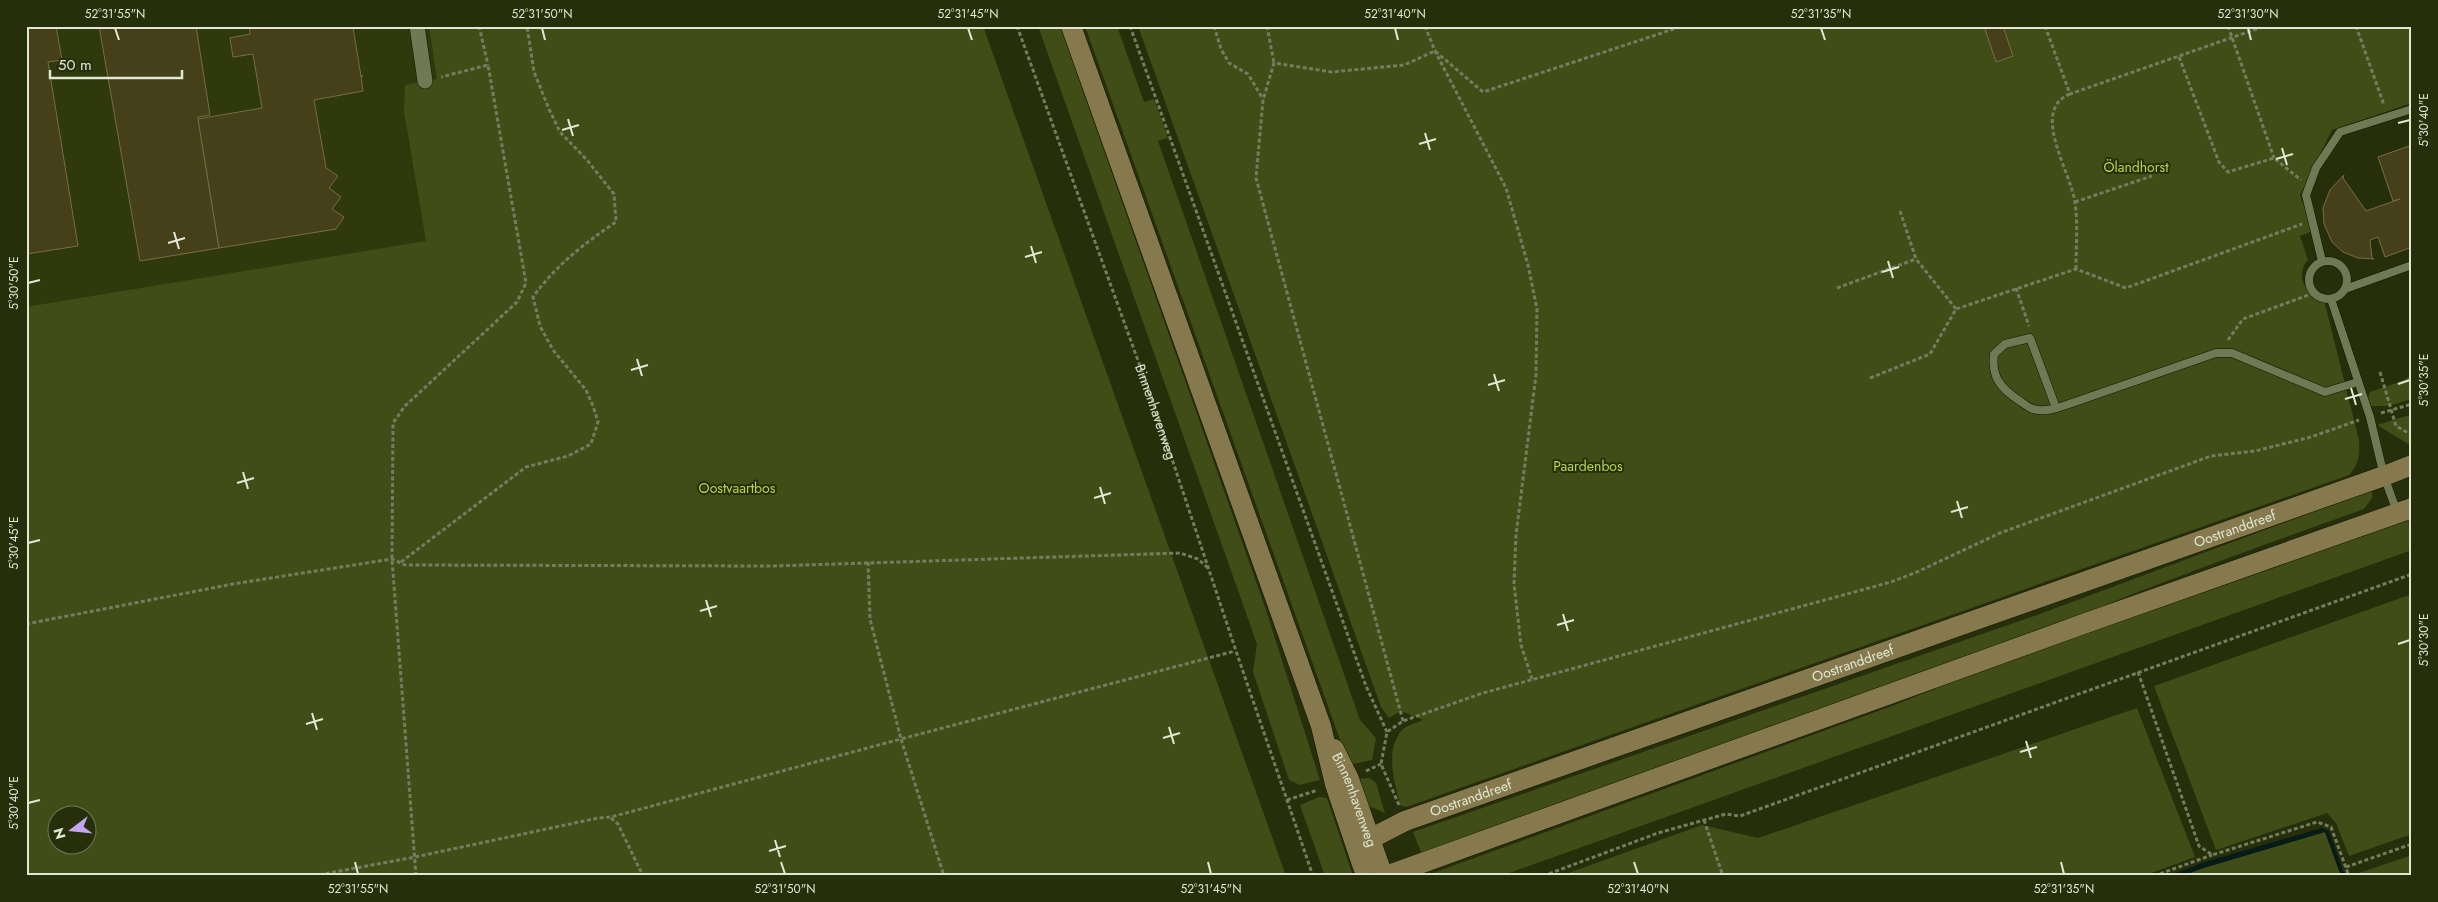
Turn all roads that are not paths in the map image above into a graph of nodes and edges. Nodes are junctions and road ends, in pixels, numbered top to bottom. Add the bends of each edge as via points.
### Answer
1 (417, 26) edge
2 (1071, 26) edge
3 (425, 81) road end
4 (2412, 109) edge
5 (2322, 261) junction
6 (2412, 265) edge
7 (2345, 289) junction
8 (2331, 299) junction
9 (2358, 382) junction
10 (2056, 408) junction
11 (2412, 464) edge
12 (2384, 476) junction
13 (2405, 511) edge
14 (1321, 726) junction
15 (1370, 839) junction
16 (1364, 870) edge
17 (1384, 876) edge

1 - 3 street
2 - 14 main road, Binnenhavenweg
4 - 5 lane via 2340,132 2316,168 2306,195
5 - 7 lane via 2334,261 2345,270
5 - 8 lane via 2309,275 2310,287 2318,296
6 - 7 lane
7 - 8 lane
8 - 9 lane
9 - 10 lane via 2324,392 2232,353 2216,353
9 - 12 lane
10 - 10 lane via 2030,338 2005,344 1994,354 1992,365 1996,379 2005,392 2033,409
11 - 12 main road, Oostranddreef
12 - 13 lane
12 - 15 main road, Oostranddreef via 1405,821
13 - 17 main road
14 - 15 main road, Binnenhavenweg via 1343,766
14 - 16 main road, Binnenhavenweg via 1335,784
15 - 16 main road
15 - 17 main road, Binnenhavenweg
16 - 17 main road

